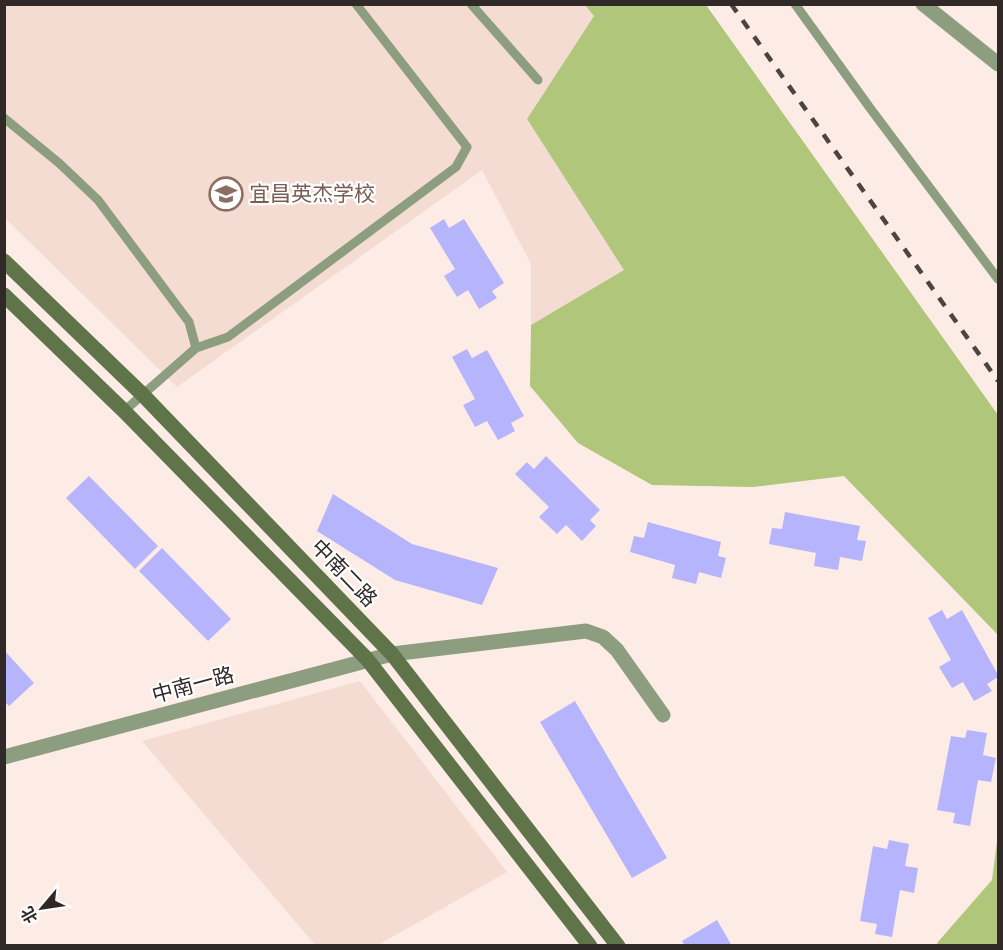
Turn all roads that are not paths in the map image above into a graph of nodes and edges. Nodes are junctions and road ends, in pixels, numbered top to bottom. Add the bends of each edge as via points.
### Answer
1 (356, 4) edge
2 (471, 4) edge
3 (795, 4) edge
4 (922, 4) edge
5 (999, 64) edge
6 (538, 80) dead end
7 (4, 118) edge
8 (4, 261) edge
9 (999, 279) edge
10 (4, 295) edge
11 (196, 348) junction
12 (143, 395) junction
13 (124, 411) junction
14 (392, 654) junction
15 (367, 659) junction
16 (663, 715) dead end
17 (4, 757) edge
18 (590, 945) edge
19 (618, 945) edge

1 - 11 lane via 467,147 456,166 228,337
2 - 6 lane
3 - 9 lane
4 - 5 street
7 - 11 lane via 98,200 189,321
8 - 12 main road, 中南二路
10 - 13 main road, 中南二路
11 - 12 lane
12 - 13 lane
12 - 14 main road, 中南二路
13 - 15 main road, 中南二路
14 - 15 street, 中南一路
14 - 16 street, 中南一路 via 586,631 603,637 617,650
14 - 19 main road, 中南二路
15 - 17 street, 中南一路
15 - 18 main road, 中南二路

